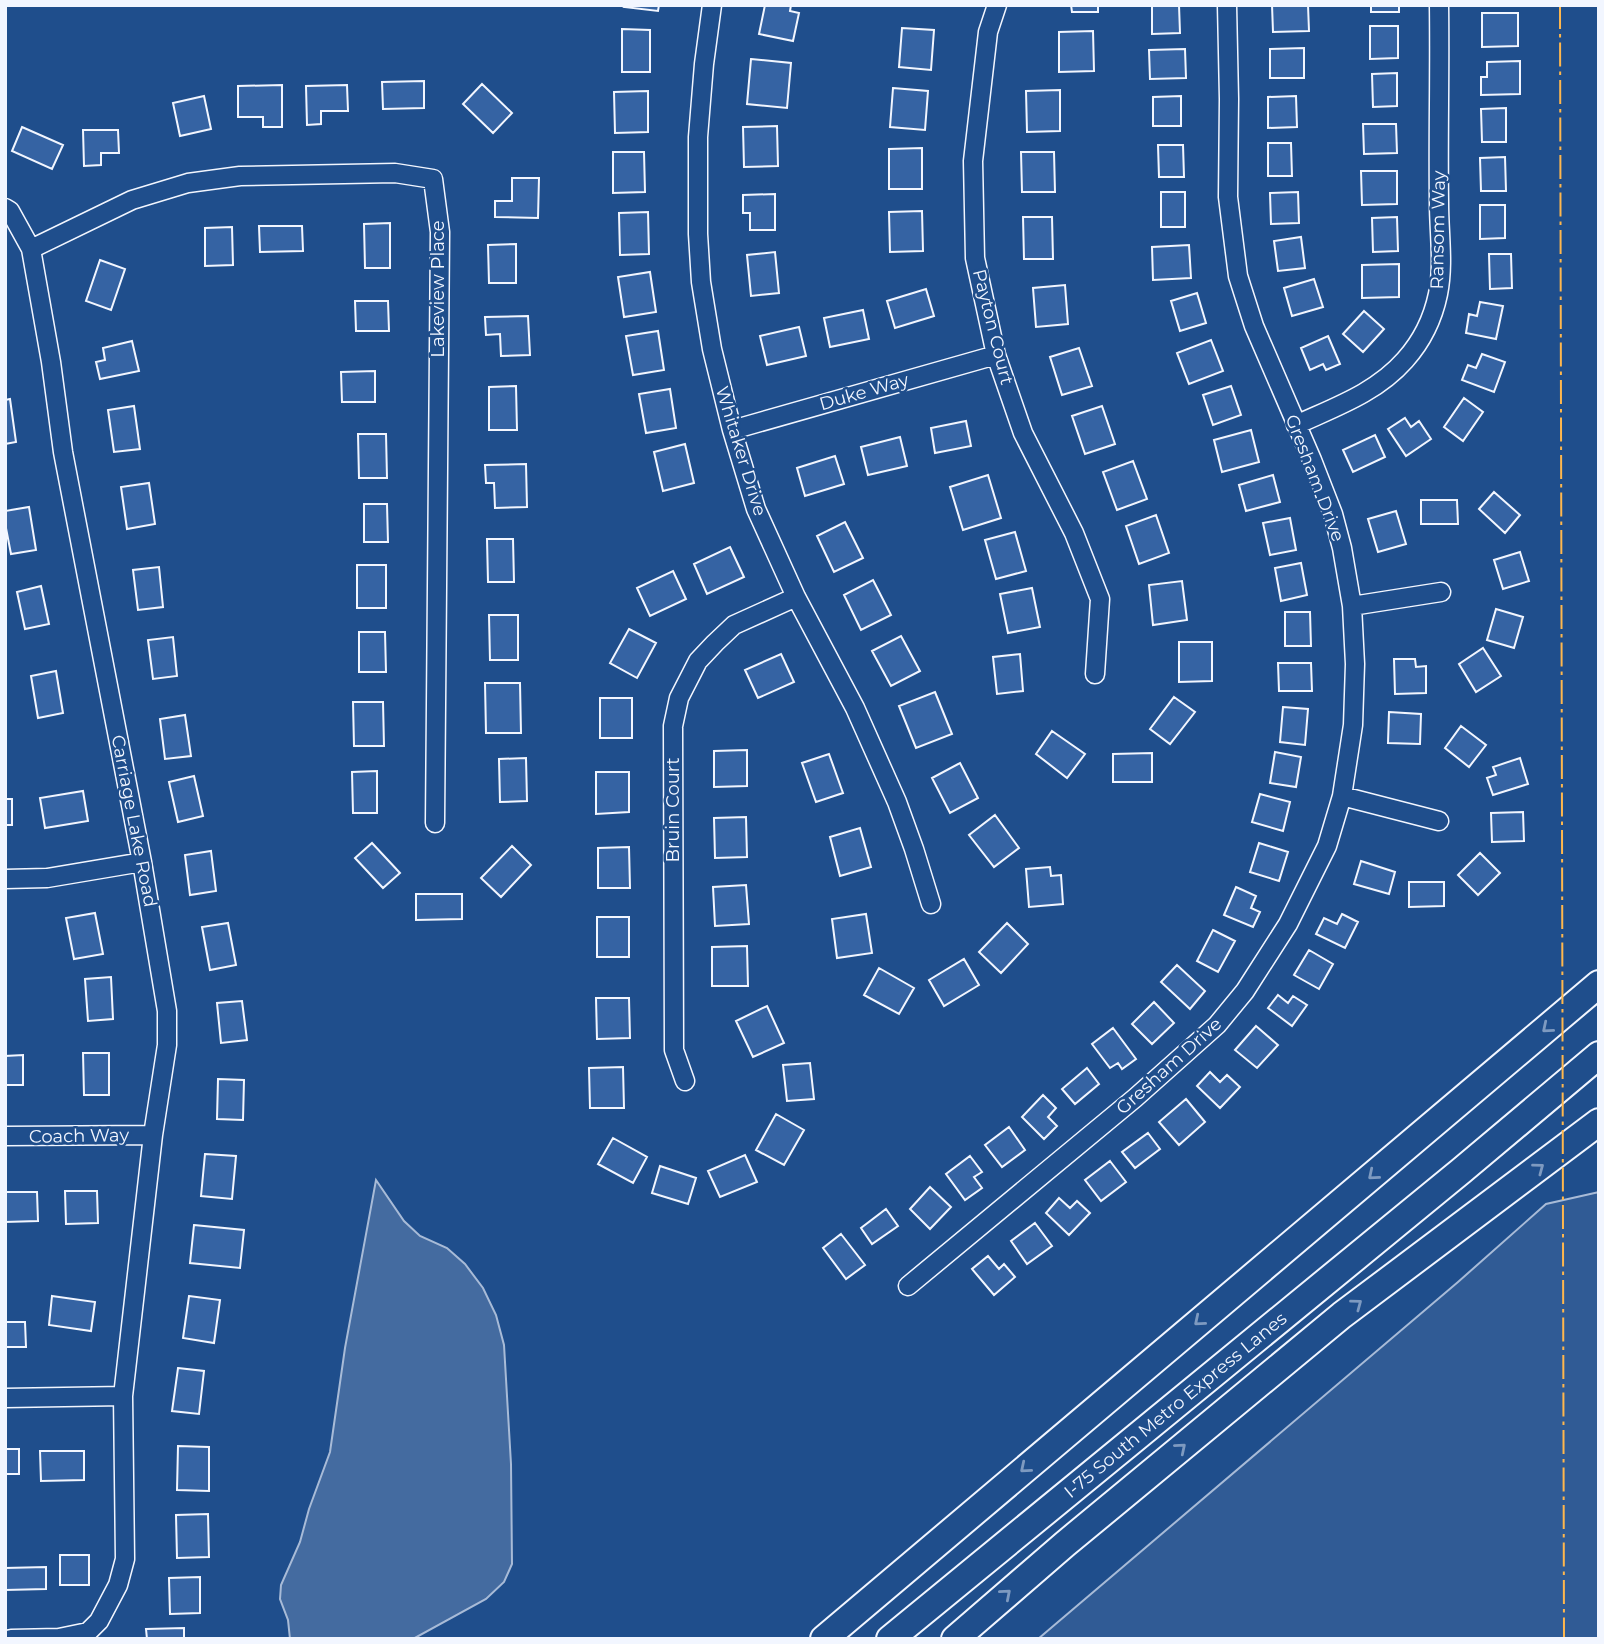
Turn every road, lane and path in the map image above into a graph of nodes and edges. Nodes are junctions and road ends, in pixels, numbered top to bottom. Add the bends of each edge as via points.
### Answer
1 (712, 5) edge
2 (997, 5) edge
3 (1227, 5) edge
4 (1439, 5) edge
5 (5, 208) edge
6 (31, 249) junction
7 (996, 355) junction
8 (1296, 425) junction
9 (732, 430) junction
10 (1441, 592) dead end
11 (796, 597) junction
12 (1352, 606) junction
13 (1095, 674) dead end
14 (1342, 796) junction
15 (1439, 821) dead end
16 (435, 823) dead end
17 (142, 862) junction
18 (5, 879) edge
19 (931, 904) dead end
20 (1599, 984) edge
21 (1599, 1055) edge
22 (1599, 1074) edge
23 (685, 1081) dead end
24 (1599, 1122) edge
25 (153, 1135) junction
26 (5, 1136) edge
27 (1461, 1171) junction
28 (908, 1286) dead end
29 (123, 1396) junction
30 (5, 1398) edge
31 (90, 1635) edge
32 (11, 1639) edge
33 (824, 1639) edge
34 (890, 1639) edge
35 (954, 1639) edge

1 - 9 street, Whitaker Drive via 698,137 699,246 712,349
2 - 7 street, Payton Court via 988,32 973,161 975,258
3 - 8 street, Gresham Drive via 1228,197 1238,276
4 - 8 street, Ransom Way via 1441,263 1434,307 1421,339 1390,376 1366,393
5 - 6 street
6 - 16 street, Lakeview Place via 132,200 188,183 240,176 382,173 433,179 440,232
6 - 17 street, Carriage Lake Road via 63,452
7 - 9 street, Duke Way
7 - 13 street, Payton Court via 1023,433 1074,533 1100,598
8 - 12 street, Gresham Drive via 1333,514
9 - 11 street, Whitaker Drive via 756,509
10 - 12 street
11 - 19 street, Whitaker Drive via 892,790
11 - 23 street, Bruin Court via 734,625 698,661 679,698 673,726 674,1050
12 - 14 street, Gresham Drive via 1356,664 1353,725
14 - 15 street
14 - 28 street, Gresham Drive via 1327,846 1289,924 1217,1025
17 - 18 street via 47,878
17 - 25 street, Carriage Lake Road via 167,1011 167,1045
20 -> 33 highway
21 - 27 highway, I-75 South Metro Express Lanes
22 - 27 highway, I-75 South Metro Express Lanes
35 -> 24 highway via 1342,1315
25 - 26 street, Coach Way
25 - 29 street, Carriage Lake Road
27 - 34 highway, I-75 South Metro Express Lanes
29 - 30 street
29 - 31 street, Carriage Lake Road via 125,1559 118,1585
31 - 32 street

